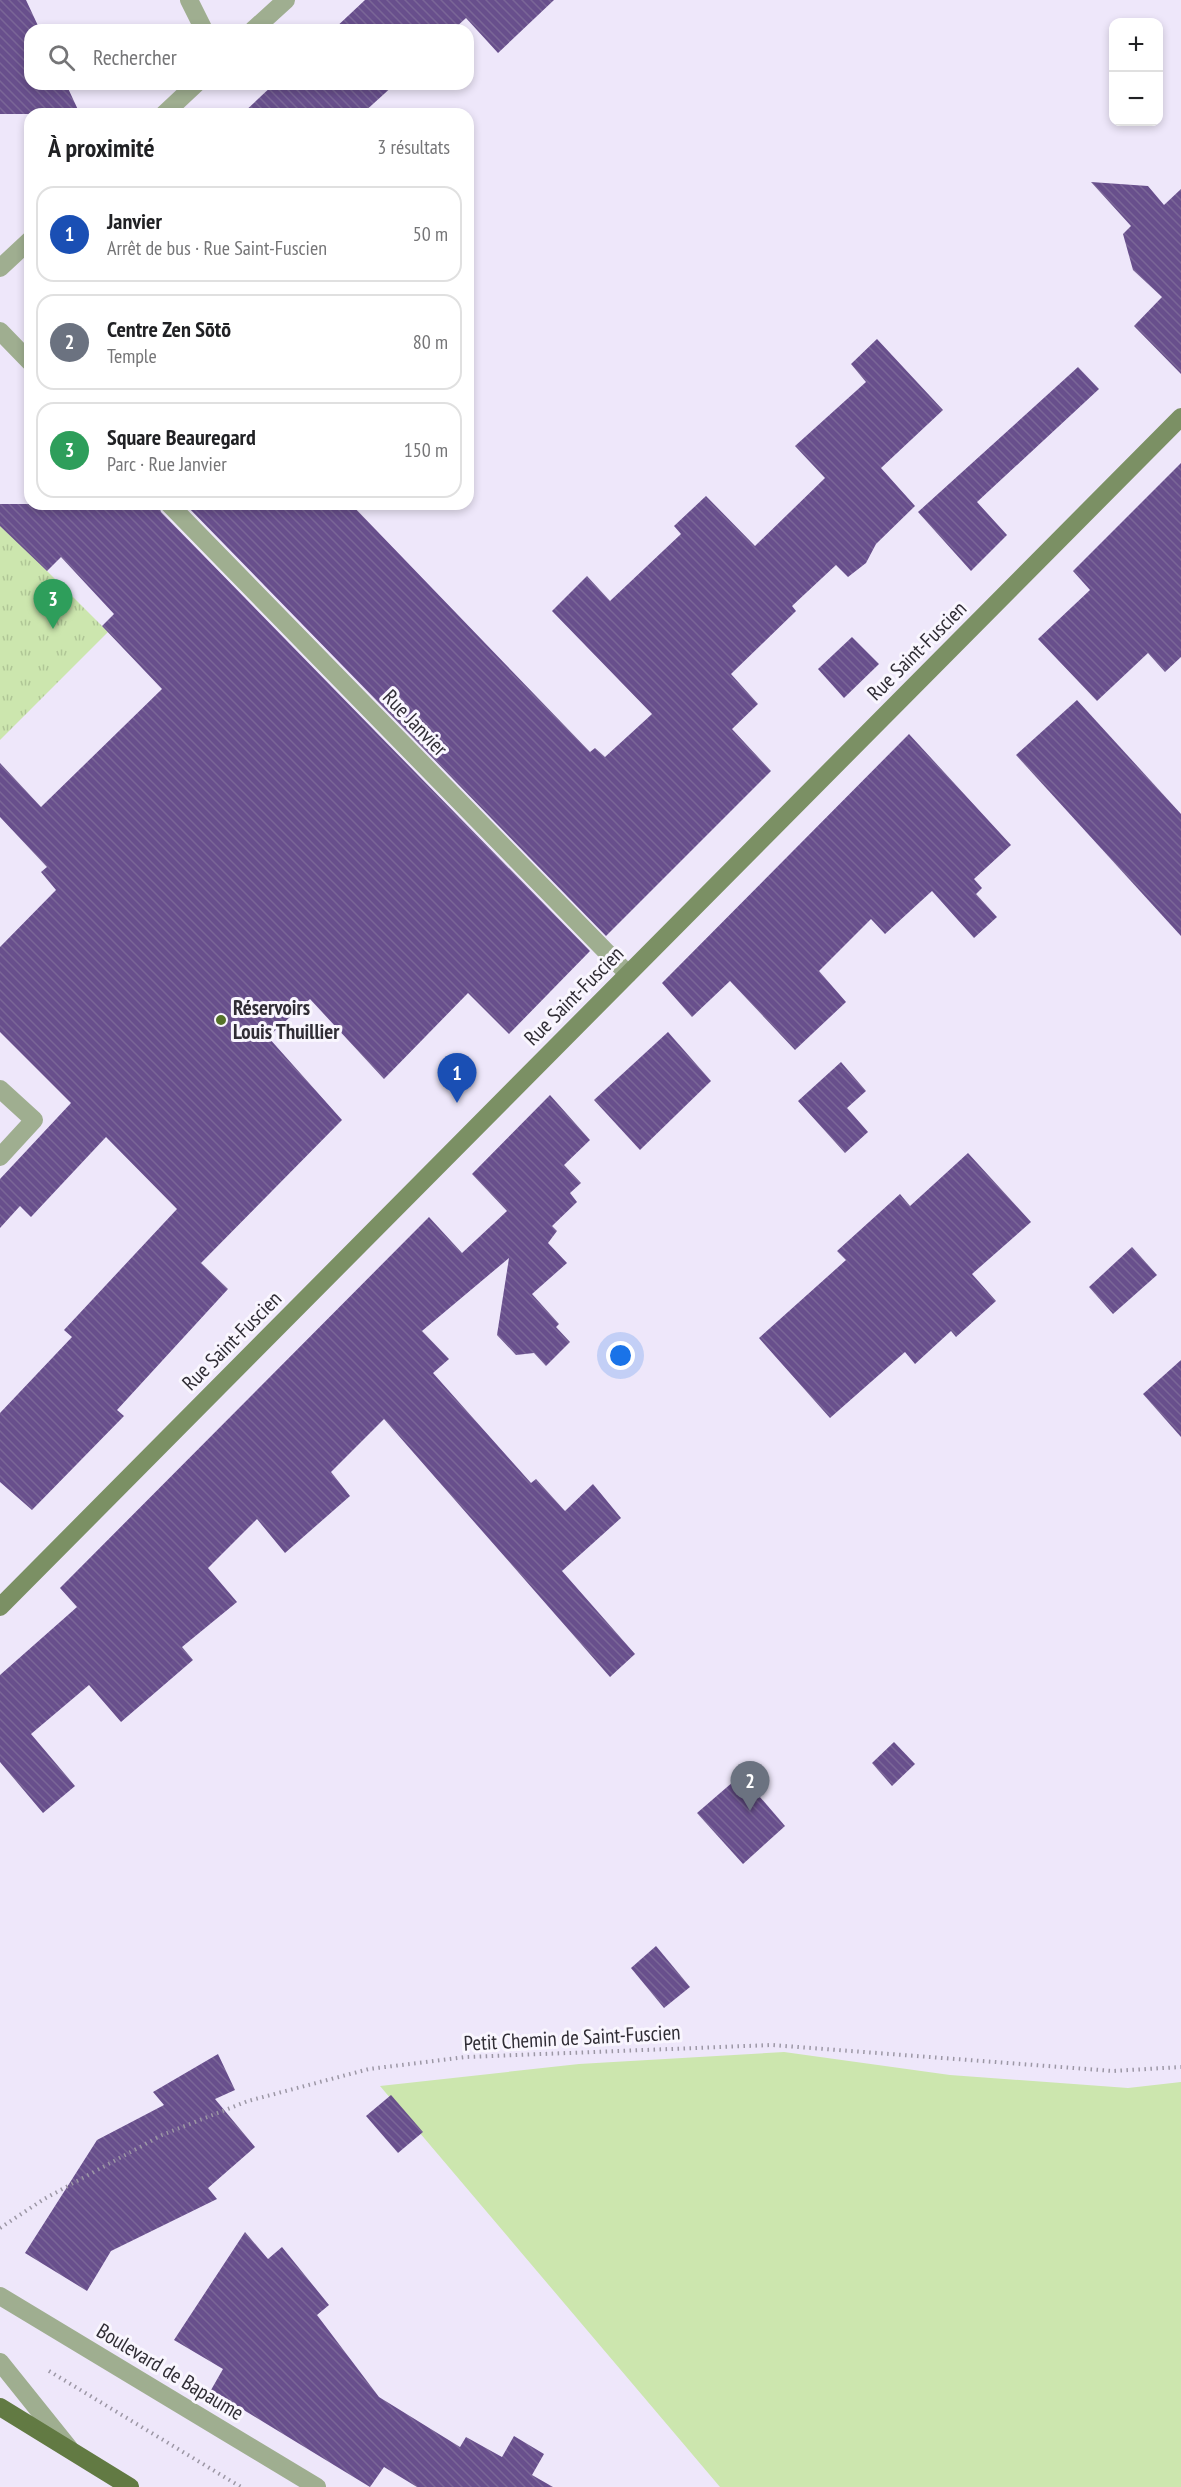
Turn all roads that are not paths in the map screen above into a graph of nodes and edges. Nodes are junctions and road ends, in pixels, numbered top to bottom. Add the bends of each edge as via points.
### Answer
1 (189, 0) edge
2 (286, 0) edge
3 (201, 24) edge
4 (260, 24) edge
5 (189, 90) edge
6 (170, 108) edge
7 (24, 246) edge
8 (0, 268) edge
9 (0, 331) edge
10 (24, 356) edge
11 (1181, 417) edge
12 (175, 510) edge
13 (628, 974) junction
14 (0, 1089) edge
15 (0, 1157) edge
16 (0, 1607) edge
17 (0, 2296) edge
18 (0, 2362) edge
19 (0, 2407) edge
20 (72, 2452) junction
21 (130, 2487) edge
22 (317, 2487) edge

1 - 3 street
2 - 4 street
5 - 6 street
7 - 8 street
9 - 10 street
11 - 13 main road, Rue Saint-Fuscien
12 - 13 street, Rue Janvier
13 - 16 main road, Rue Saint-Fuscien
14 - 15 street via 34,1120
17 - 22 street, Boulevard de Bapaume
18 - 20 street
19 - 20 main road
20 - 21 main road

